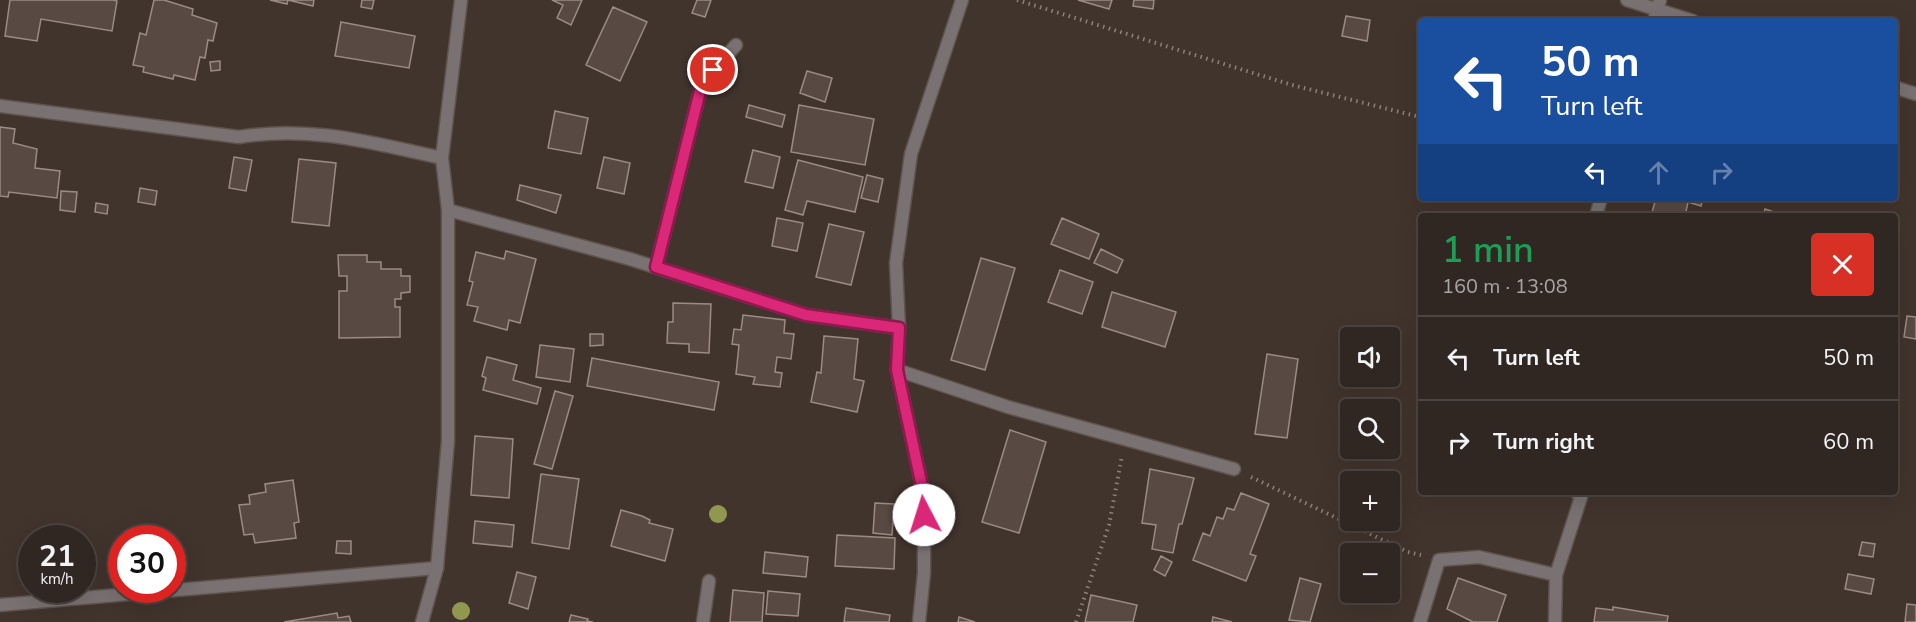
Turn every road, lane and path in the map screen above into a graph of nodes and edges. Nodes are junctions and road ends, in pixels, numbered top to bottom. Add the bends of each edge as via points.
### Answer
1 (460, 0) edge
2 (962, 0) edge
3 (1017, 0) edge
4 (1628, 0) edge
5 (1657, 10) edge
6 (1683, 18) edge
7 (736, 45) dead end
8 (1898, 88) edge
9 (1916, 94) edge
10 (0, 106) edge
11 (1418, 116) edge
12 (442, 158) junction
13 (448, 210) junction
14 (656, 267) junction
15 (899, 328) junction
16 (897, 370) junction
17 (1125, 441) junction
18 (1234, 469) joint
19 (1579, 495) edge
20 (1439, 560) junction
21 (437, 568) junction
22 (1556, 575) junction
23 (709, 581) dead end
24 (0, 605) edge
25 (422, 622) edge
26 (703, 622) edge
27 (919, 622) edge
28 (1076, 622) edge
29 (1420, 622) edge
30 (1555, 622) edge

1 - 12 street
2 - 15 street via 911,154 896,264
3 - 11 path via 1292,85
4 - 5 street
5 - 6 street
7 - 14 street via 702,83
8 - 9 street
10 - 12 street via 240,137 272,131 327,133
12 - 13 street
13 - 14 street
13 - 21 street via 448,441
14 - 15 street via 806,315
15 - 16 street
16 - 17 street
16 - 27 street via 924,496 924,573
17 - 18 street
17 - 28 path via 1109,525
18 - 20 path via 1407,552
19 - 22 street
20 - 22 street via 1479,557
20 - 29 street
21 - 24 street
21 - 25 street
22 - 30 street
23 - 26 street

